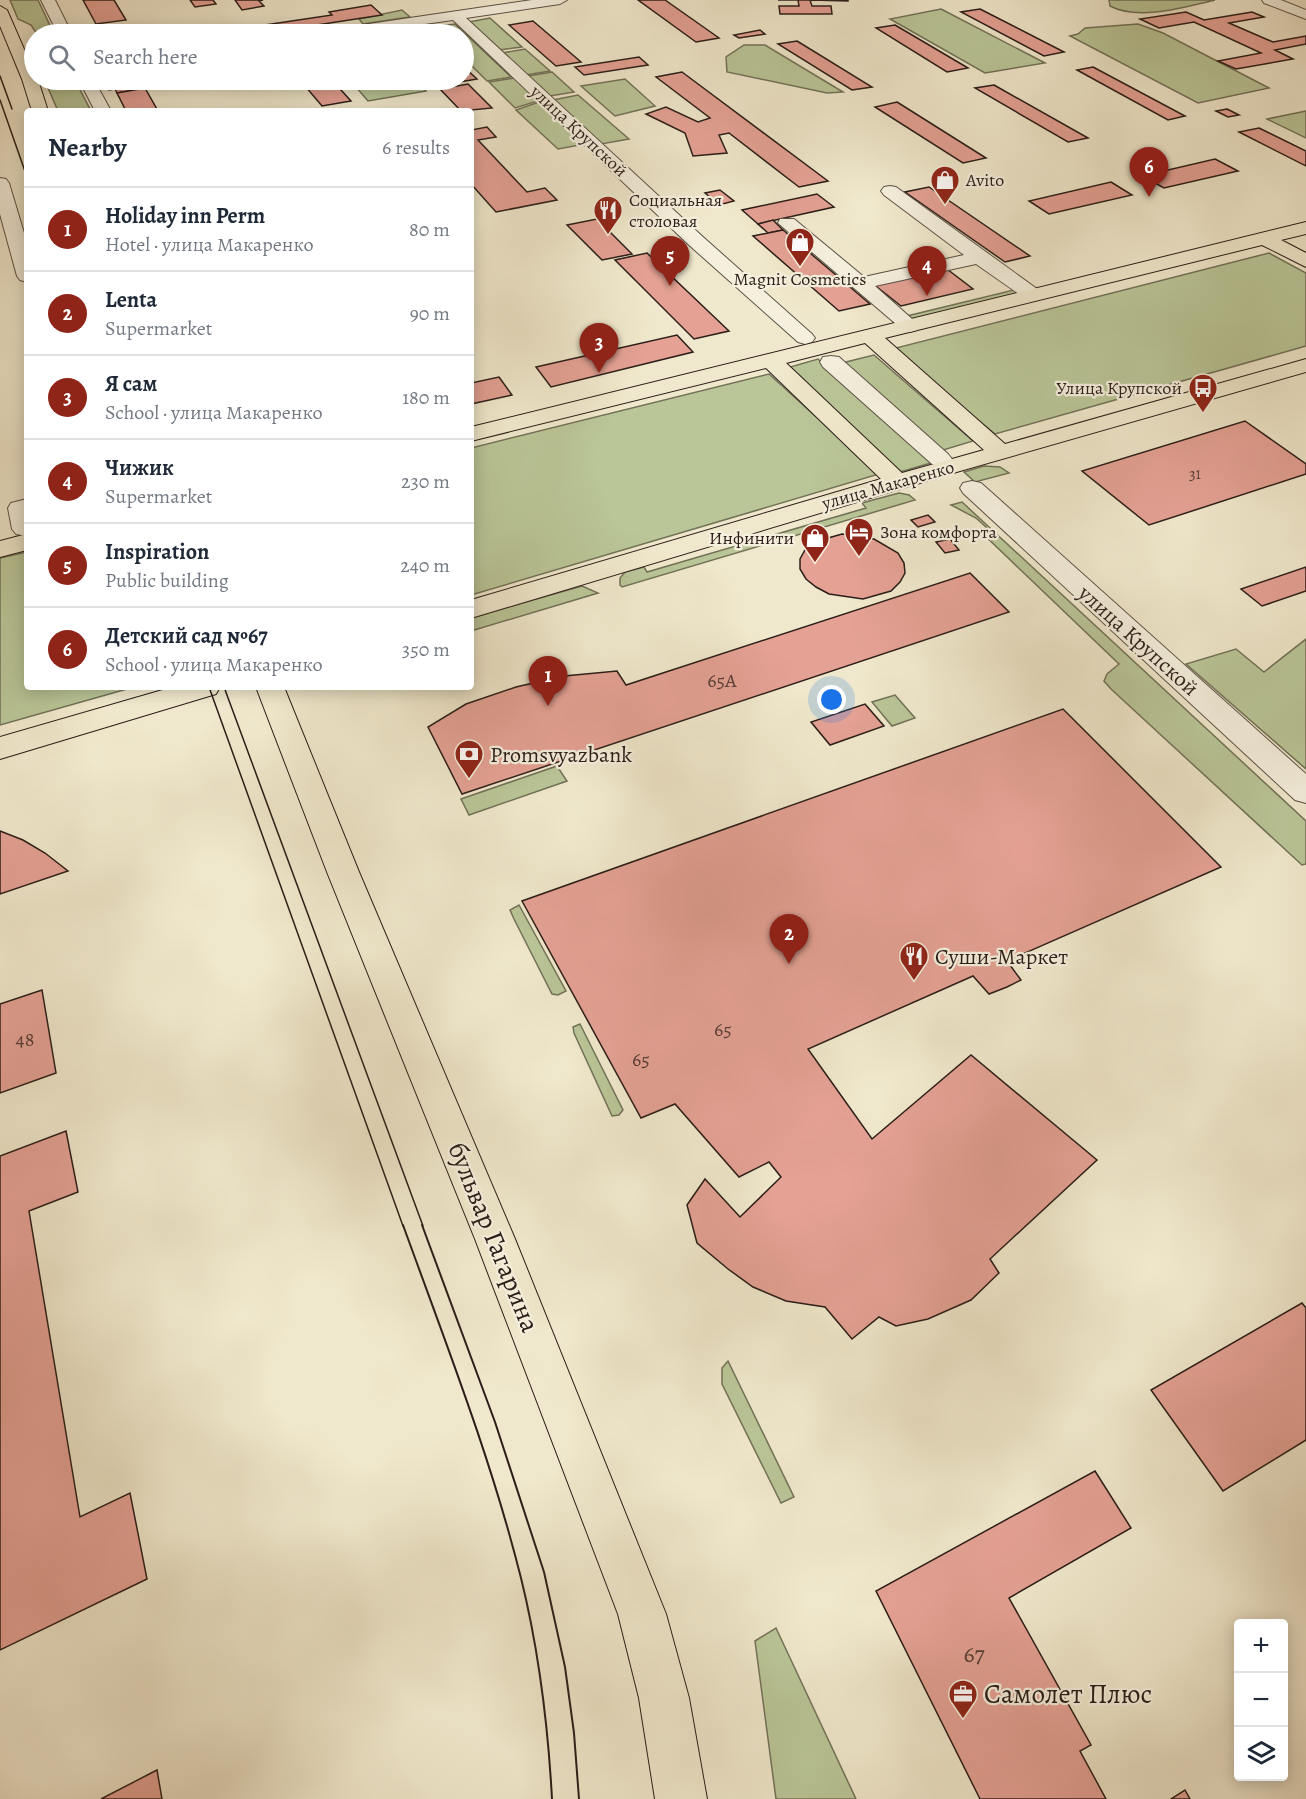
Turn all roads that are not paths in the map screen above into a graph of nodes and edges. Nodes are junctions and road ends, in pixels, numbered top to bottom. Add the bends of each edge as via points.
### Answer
1 (48, 0) edge
2 (561, 0) edge
3 (1269, 0) edge
4 (0, 10) edge
5 (450, 12) dead end
6 (1306, 15) edge
7 (60, 24) edge
8 (397, 24) edge
9 (463, 24) edge
10 (474, 34) edge
11 (24, 61) edge
12 (35, 90) edge
13 (92, 90) edge
14 (39, 108) edge
15 (101, 108) edge
16 (0, 183) edge
17 (890, 191) dead end
18 (787, 223) dead end
19 (1306, 228) edge
20 (1264, 238) junction
21 (979, 256) junction
22 (1306, 261) edge
23 (24, 266) edge
24 (859, 284) junction
25 (1033, 295) junction
26 (910, 326) junction
27 (870, 336) junction
28 (805, 338) dead end
29 (772, 361) junction
30 (831, 362) dead end
31 (1306, 365) edge
32 (474, 433) edge
33 (1000, 452) junction
34 (940, 459) dead end
35 (898, 482) junction
36 (972, 488) dead end
37 (24, 528) edge
38 (0, 549) edge
39 (474, 608) edge
40 (196, 690) edge
41 (271, 690) edge
42 (0, 748) edge
43 (1306, 792) edge
44 (681, 1799) edge

1 - 7 street
2 - 8 street
3 - 6 street
4 - 11 main road
5 - 9 street, улица Крупской
10 - 28 street, улица Крупской
12 - 14 main road
13 - 15 street
16 - 23 street
17 - 21 street
18 - 24 street
19 - 20 main road
20 - 22 main road
20 - 25 main road
21 - 24 street
21 - 25 street
24 - 26 street
25 - 26 main road
26 - 27 main road
27 - 29 main road
27 - 33 main road
29 - 32 main road
29 - 35 main road
30 - 34 street
31 - 33 main road, улица Макаренко
33 - 35 main road, улица Макаренко
35 - 39 main road, улица Макаренко
36 - 43 street, улица Крупской
37 - 38 main road
40 - 42 main road
41 - 44 main road, бульвар Гагарина via 495,1239 642,1614 664,1698

